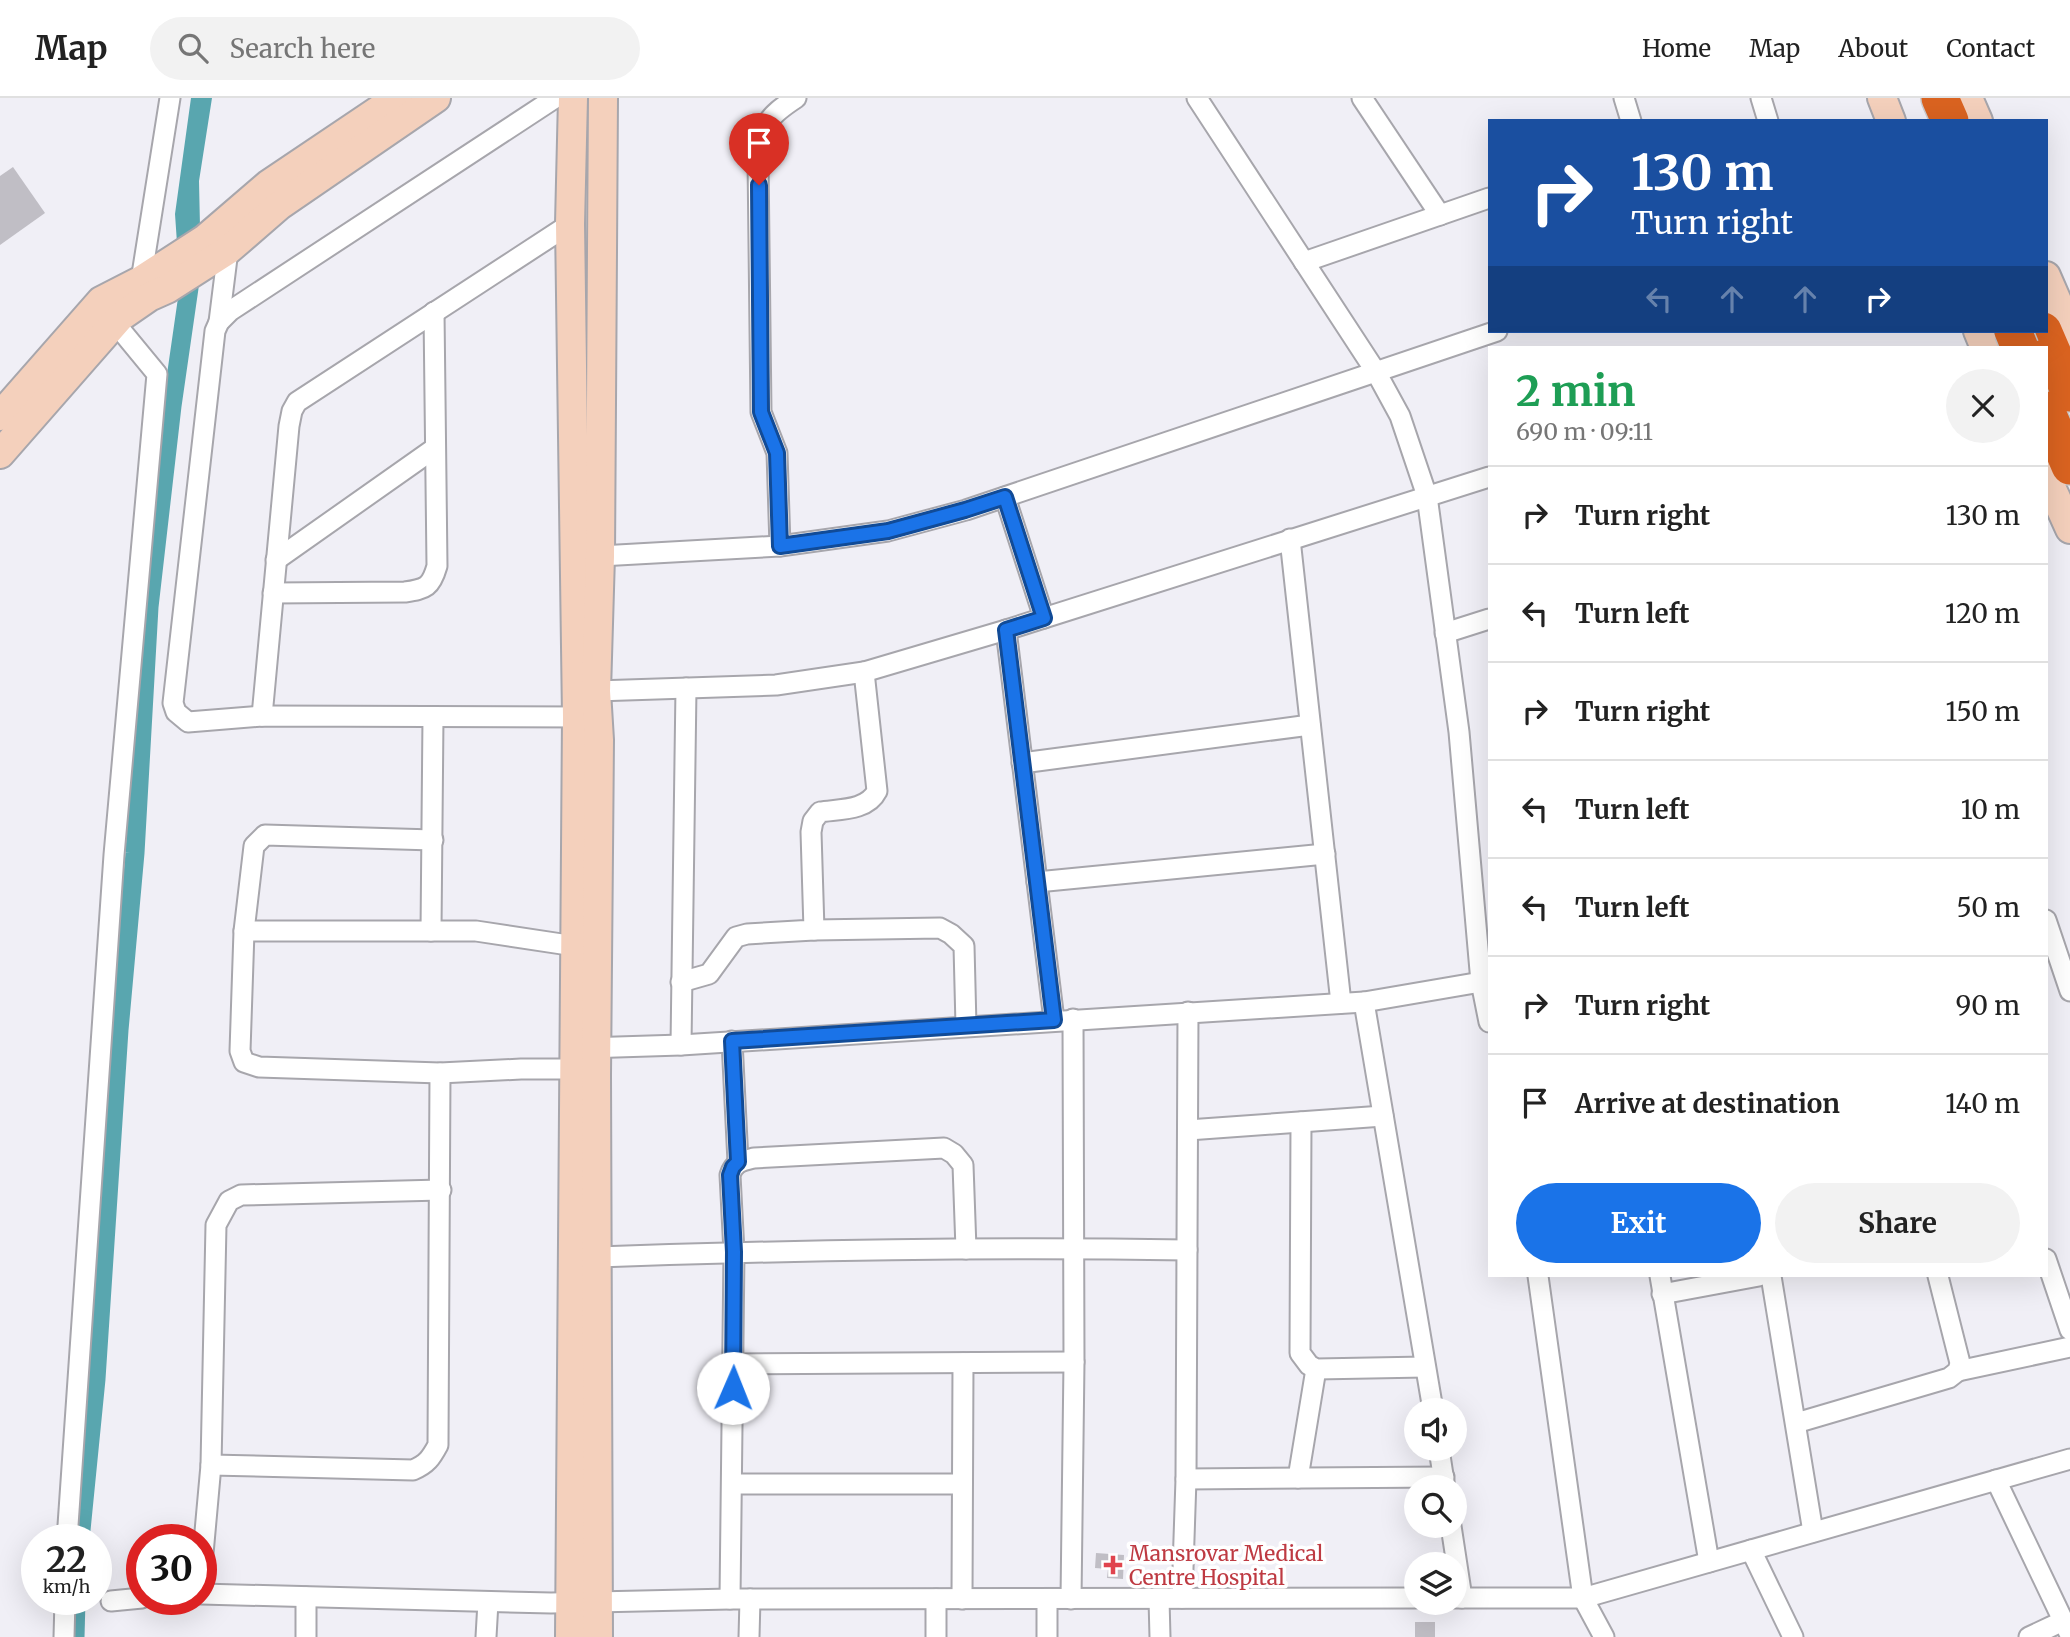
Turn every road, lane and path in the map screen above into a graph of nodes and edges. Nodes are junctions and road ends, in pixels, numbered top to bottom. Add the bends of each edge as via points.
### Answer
1 (170, 98) edge
2 (397, 98) edge
3 (436, 98) edge
4 (555, 98) edge
5 (573, 98) edge
6 (603, 98) edge
7 (796, 98) edge
8 (1197, 98) edge
9 (1362, 98) edge
10 (1623, 98) edge
11 (1760, 98) edge
12 (1882, 98) edge
13 (1916, 98) edge
14 (1940, 98) edge
15 (1968, 98) edge
16 (1630, 119) edge
17 (1767, 119) edge
18 (1890, 119) edge
19 (1925, 119) edge
20 (1949, 119) edge
21 (1977, 119) edge
22 (1488, 198) edge
23 (1440, 215) junction
24 (570, 224) junction
25 (217, 244) junction
26 (1304, 262) junction
27 (2048, 291) edge
28 (141, 292) junction
29 (433, 312) junction
30 (219, 322) junction
31 (115, 323) junction
32 (2053, 329) edge
33 (1491, 333) edge
34 (2039, 333) edge
35 (1994, 346) edge
36 (1376, 372) junction
37 (2070, 393) edge
38 (2048, 415) edge
39 (0, 416) edge
40 (435, 448) junction
41 (0, 454) edge
42 (2070, 466) edge
43 (1488, 477) edge
44 (2048, 480) edge
45 (1427, 496) junction
46 (1005, 497) junction
47 (2070, 529) edge
48 (1290, 539) junction
49 (780, 546) junction
50 (600, 556) junction
51 (276, 560) junction
52 (273, 593) junction
53 (1044, 618) junction
54 (1488, 619) edge
55 (1006, 630) junction
56 (1445, 633) junction
57 (864, 672) junction
58 (686, 688) junction
59 (590, 708) junction
60 (261, 716) junction
61 (433, 717) junction
62 (1311, 725) junction
63 (1022, 763) junction
64 (433, 840) junction
65 (1325, 853) junction
66 (1037, 882) junction
67 (2048, 928) edge
68 (814, 930) junction
69 (244, 931) junction
70 (432, 931) junction
71 (575, 946) junction
72 (681, 982) junction
73 (1481, 982) junction
74 (2070, 991) edge
75 (1364, 1002) junction
76 (1341, 1003) junction
77 (1188, 1012) junction
78 (1488, 1017) edge
79 (1063, 1020) junction
80 (966, 1026) junction
81 (732, 1041) junction
82 (681, 1045) junction
83 (582, 1055) junction
84 (440, 1073) junction
85 (1384, 1116) junction
86 (1301, 1122) junction
87 (1188, 1130) junction
88 (738, 1162) junction
89 (441, 1191) junction
90 (1073, 1248) junction
91 (966, 1250) junction
92 (1187, 1250) junction
93 (734, 1252) junction
94 (598, 1258) junction
95 (2048, 1265) edge
96 (1538, 1277) edge
97 (1748, 1277) edge
98 (1771, 1277) edge
99 (1938, 1277) edge
100 (1661, 1285) edge
101 (2070, 1330) edge
102 (2070, 1347) edge
103 (1074, 1362) junction
104 (963, 1363) junction
105 (734, 1364) junction
106 (1425, 1367) junction
107 (1317, 1369) junction
108 (1958, 1371) junction
109 (1431, 1398) edge
110 (1796, 1423) junction
111 (2070, 1459) edge
112 (211, 1465) junction
113 (1298, 1478) junction
114 (1186, 1479) junction
115 (1996, 1480) junction
116 (1404, 1481) edge
117 (962, 1484) junction
118 (732, 1485) junction
119 (68, 1524) edge
120 (206, 1524) edge
121 (1813, 1532) junction
122 (1751, 1550) junction
123 (1709, 1562) junction
124 (217, 1594) edge
125 (306, 1597) junction
126 (1182, 1598) junction
127 (1404, 1598) edge
128 (1467, 1598) edge
129 (1583, 1598) junction
130 (740, 1599) junction
131 (936, 1599) junction
132 (962, 1599) junction
133 (1047, 1599) junction
134 (1071, 1599) junction
135 (1159, 1599) junction
136 (598, 1601) junction
137 (488, 1602) junction
138 (570, 1603) junction
139 (65, 1615) edge
140 (2067, 1628) edge
141 (64, 1637) edge
142 (306, 1637) edge
143 (486, 1637) edge
144 (570, 1637) edge
145 (598, 1637) edge
146 (748, 1637) edge
147 (936, 1637) edge
148 (1047, 1637) edge
149 (1160, 1637) edge
150 (1604, 1637) edge
151 (1793, 1637) edge
152 (2029, 1637) edge

1 - 28 street
2 - 25 street via 269,184
3 - 25 street
4 - 30 street
5 - 24 street
6 - 50 street
7 - 49 street via 772,114 758,160 761,412 777,453
8 - 26 street
9 - 23 street
10 - 16 street
11 - 17 street
12 - 18 street
13 - 19 highway
14 - 20 highway
15 - 21 street
22 - 23 street
23 - 26 street
24 - 29 street
24 - 59 street
25 - 28 street
25 - 30 street
26 - 36 street
27 - 32 street
28 - 31 street
28 - 39 street via 101,300
29 - 40 street
29 - 51 street via 297,402 289,426
30 - 60 street via 173,703 188,722
31 - 41 street
31 - 119 street via 157,374 113,869
32 - 37 highway
33 - 36 street
34 - 35 street
36 - 45 street via 1400,416
36 - 46 street
38 - 42 highway
40 - 51 street
40 - 52 street via 437,566 433,581 405,592
43 - 45 street
44 - 47 street
45 - 48 street
45 - 56 street
46 - 49 street via 888,531
46 - 53 street
48 - 53 street
48 - 62 street
49 - 50 street
50 - 59 street
51 - 52 street
52 - 60 street
53 - 55 street
54 - 56 street
55 - 57 street
55 - 63 street
56 - 73 street via 1459,732
57 - 58 street via 776,685
57 - 68 street via 877,791 864,805 820,812 813,821
58 - 59 street
58 - 72 street
59 - 61 street
59 - 71 street
59 - 83 street
60 - 61 street
61 - 64 street
62 - 63 street
62 - 65 street
63 - 66 street
64 - 69 street via 265,835 254,846
64 - 70 street
65 - 66 street
65 - 76 street
66 - 79 street
67 - 74 street
68 - 72 street via 736,937 709,974
68 - 80 street via 940,929 951,934 964,946
69 - 70 street
69 - 84 street via 240,1051 244,1062 259,1067
70 - 71 street via 476,931
71 - 83 street
72 - 82 street
73 - 75 street
73 - 78 street
75 - 76 street
75 - 85 street
76 - 77 street
77 - 79 street
77 - 87 street
79 - 80 street
79 - 90 street
80 - 81 street
81 - 82 street
81 - 88 street
82 - 83 street
83 - 84 street via 521,1069
83 - 94 street via 596,1075
83 - 138 street
84 - 89 street
85 - 86 street
85 - 106 street
86 - 87 street
86 - 107 street via 1300,1353
87 - 92 street
88 - 91 street via 944,1148 963,1166
88 - 93 street via 730,1175
89 - 112 street via 241,1195 229,1201 216,1225
89 - 112 street via 438,1445 425,1465 413,1469
90 - 91 street
90 - 92 street
90 - 103 street
91 - 93 street
92 - 114 street
93 - 94 street
93 - 105 street
94 - 136 street
95 - 101 street
96 - 129 street
97 - 100 street
98 - 110 street
99 - 108 street via 1960,1363
100 - 123 street
102 - 108 street
103 - 104 street
103 - 134 street
104 - 105 street
104 - 117 street
105 - 118 street
106 - 107 street
106 - 109 street
107 - 113 street
108 - 110 street via 1949,1378
110 - 121 street
111 - 115 street
112 - 120 street
113 - 114 street
113 - 116 street
114 - 126 street
115 - 121 street
115 - 140 street
117 - 118 street
117 - 132 street
118 - 130 street
121 - 122 street
122 - 123 street
122 - 151 street
123 - 129 street
124 - 125 street
125 - 137 street
125 - 142 street
126 - 127 street
126 - 135 street
128 - 129 street
129 - 150 street
130 - 131 street
130 - 136 street
130 - 146 street
131 - 132 street
131 - 147 street
132 - 133 street
133 - 134 street
133 - 148 street
134 - 135 street
135 - 149 street
136 - 138 street
136 - 145 street
137 - 138 street
137 - 143 street
138 - 144 street
139 - 141 street
140 - 152 street

